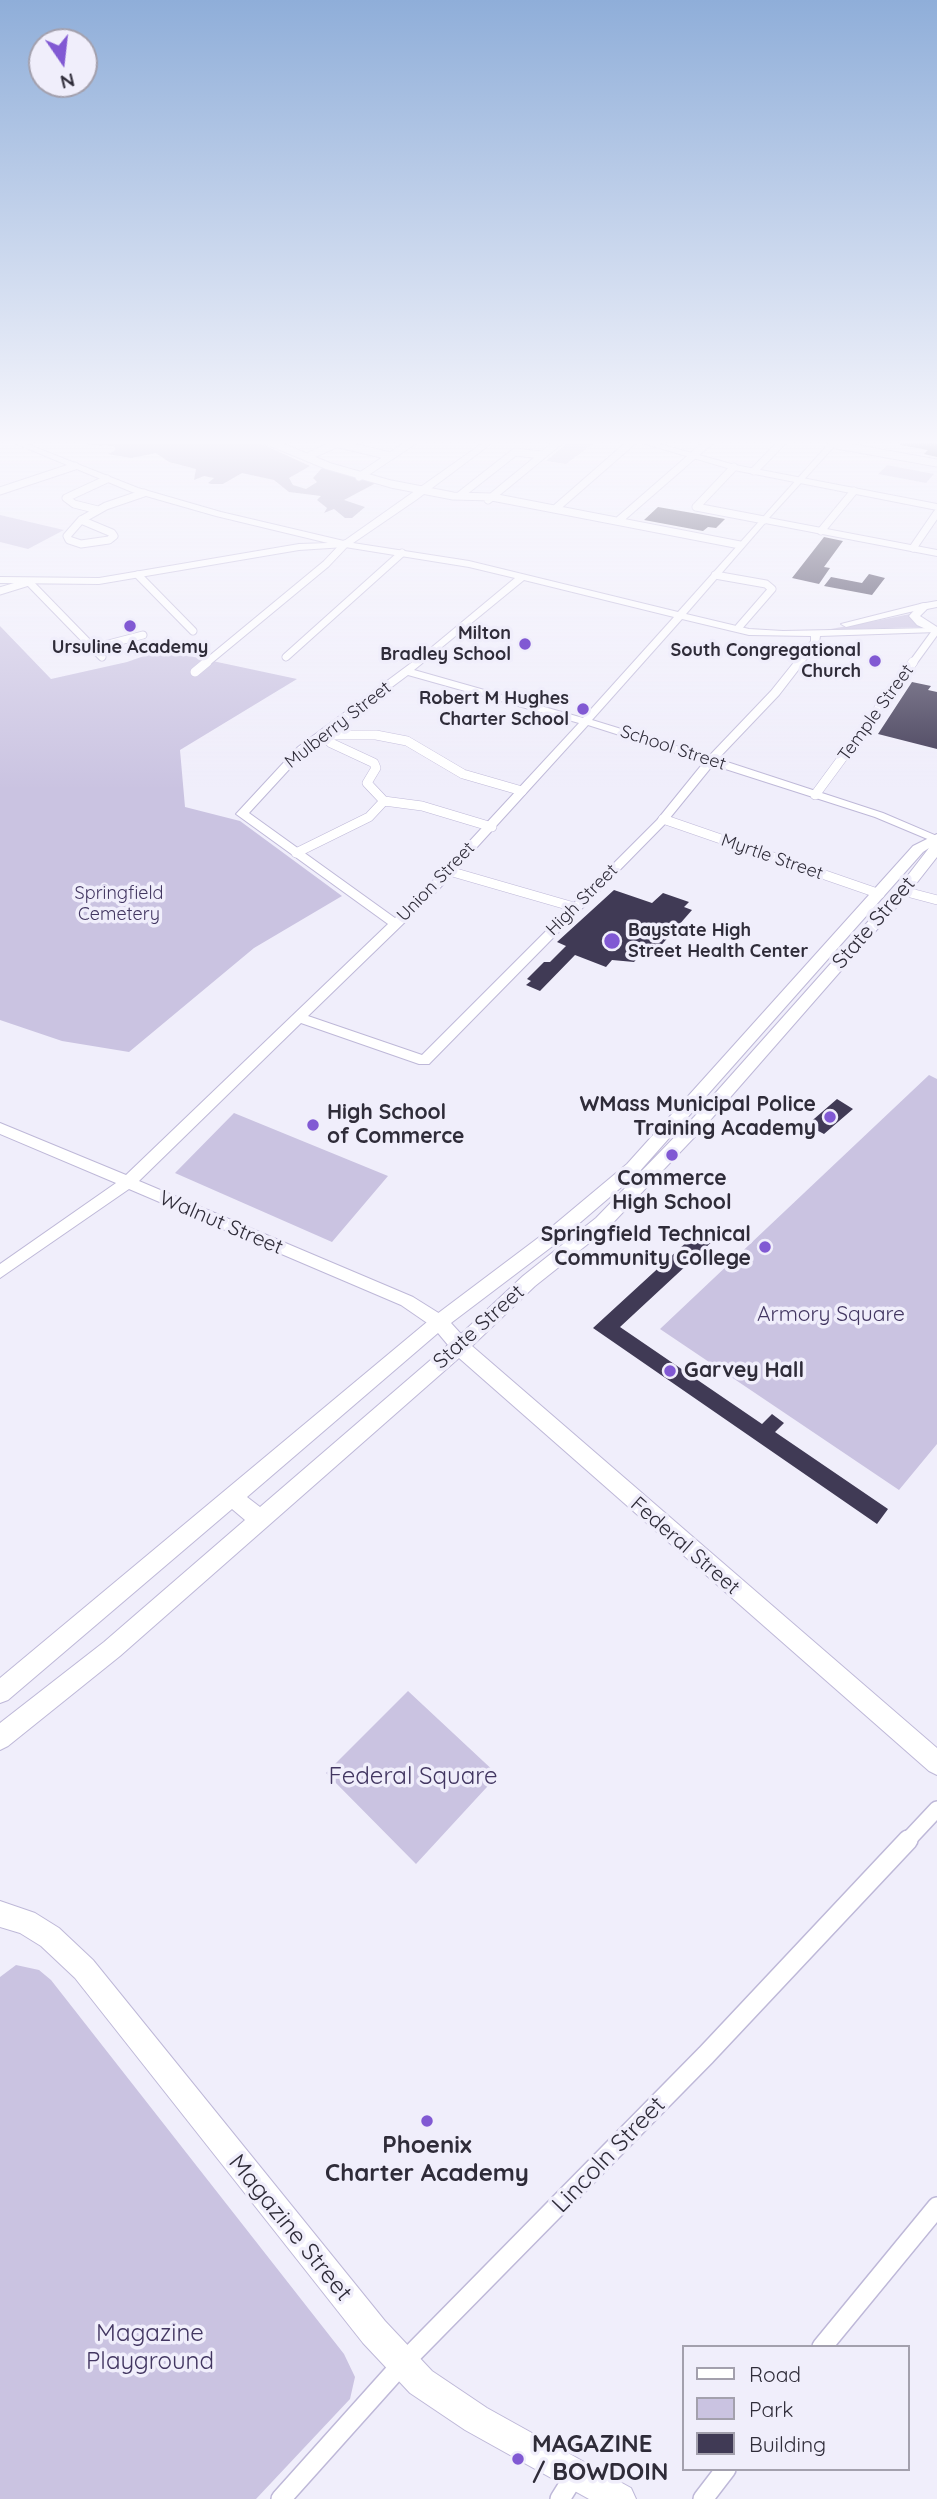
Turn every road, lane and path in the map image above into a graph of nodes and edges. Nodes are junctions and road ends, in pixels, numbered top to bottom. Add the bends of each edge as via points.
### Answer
1 (244, 557) edge
2 (333, 557) edge
3 (398, 557) edge
4 (420, 557) edge
5 (730, 557) edge
6 (138, 575) junction
7 (715, 575) junction
8 (522, 577) junction
9 (0, 580) edge
10 (29, 582) junction
11 (0, 591) edge
12 (937, 604) edge
13 (924, 606) junction
14 (681, 614) junction
15 (739, 627) junction
16 (193, 631) dead end
17 (936, 631) edge
18 (815, 633) junction
19 (143, 635) dead end
20 (226, 645) joint
21 (93, 648) junction
22 (102, 656) dead end
23 (286, 657) dead end
24 (406, 671) junction
25 (195, 672) dead end
26 (586, 720) junction
27 (322, 735) junction
28 (711, 761) junction
29 (522, 791) junction
30 (815, 795) junction
31 (384, 801) junction
32 (663, 819) junction
33 (492, 827) junction
34 (937, 839) edge
35 (296, 853) junction
36 (449, 871) junction
37 (903, 891) junction
38 (880, 894) junction
39 (937, 900) edge
40 (574, 907) junction
41 (396, 924) junction
42 (300, 1018) junction
43 (0, 1128) edge
44 (127, 1183) junction
45 (583, 1210) junction
46 (603, 1223) junction
47 (0, 1272) edge
48 (439, 1322) junction
49 (459, 1347) junction
50 (232, 1497) junction
51 (259, 1519) junction
52 (0, 1692) edge
53 (0, 1738) edge
54 (937, 1763) edge
55 (937, 1809) edge
56 (0, 1914) edge
57 (937, 2207) edge
58 (824, 2345) edge
59 (402, 2364) junction
60 (724, 2471) edge
61 (568, 2487) edge
62 (281, 2499) edge
63 (620, 2499) edge
64 (703, 2499) edge

1 - 6 street
2 - 20 street
3 - 23 street
4 - 8 street
5 - 7 street, Union Street
6 - 10 street
6 - 16 street
7 - 14 street, Union Street
7 - 15 street via 772,589
8 - 14 street
8 - 24 street, Mulberry Street
9 - 10 street
10 - 11 street
10 - 21 street
12 - 13 main road
13 - 15 street via 825,627
13 - 17 main road via 915,618
14 - 15 street
14 - 26 street, Union Street
15 - 18 street via 764,633
17 - 18 street
17 - 30 street, Temple Street
18 - 28 street, High Street via 816,640 783,684
19 - 21 street
20 - 25 street
21 - 22 street
24 - 26 street, School Street
24 - 27 street, Mulberry Street
26 - 28 street, School Street
26 - 29 street, Union Street
27 - 29 street via 402,740 422,747 463,774
27 - 31 street via 374,762 376,768 367,783
27 - 35 street, Mulberry Street via 292,758 242,814
28 - 30 street, School Street
28 - 32 street, High Street
29 - 33 street, Union Street
30 - 34 street, School Street
31 - 33 street via 422,806
31 - 35 street via 369,817
32 - 38 street, Myrtle Street
32 - 40 street, High Street
33 - 36 street, Union Street
34 - 37 main road, State Street via 935,851
34 - 38 main road, State Street via 918,849
35 - 41 street, Mulberry Street
36 - 40 street
36 - 41 street, Union Street
37 - 39 street
37 - 46 main road, State Street via 700,1121
38 - 45 main road, State Street via 646,1156
40 - 42 street, High Street via 424,1061
41 - 42 street, Union Street
42 - 44 street, Union Street
43 - 44 street, Walnut Street
44 - 47 street, Union Street
44 - 48 street, Walnut Street via 407,1301
45 - 46 main road
45 - 48 main road, State Street
46 - 49 main road, State Street via 529,1281
48 - 49 main road, Federal Street
48 - 50 main road, State Street
49 - 51 main road, State Street
49 - 54 main road, Federal Street
50 - 51 main road
50 - 52 main road, State Street
51 - 53 main road, State Street via 112,1649
55 - 59 street, Lincoln Street via 706,2055
56 - 59 main road, Magazine Street via 38,1929 62,1945 84,1969
57 - 58 street
59 - 61 main road, Magazine Street
59 - 62 street, Lincoln Street
60 - 64 street
61 - 63 main road, Magazine Street

